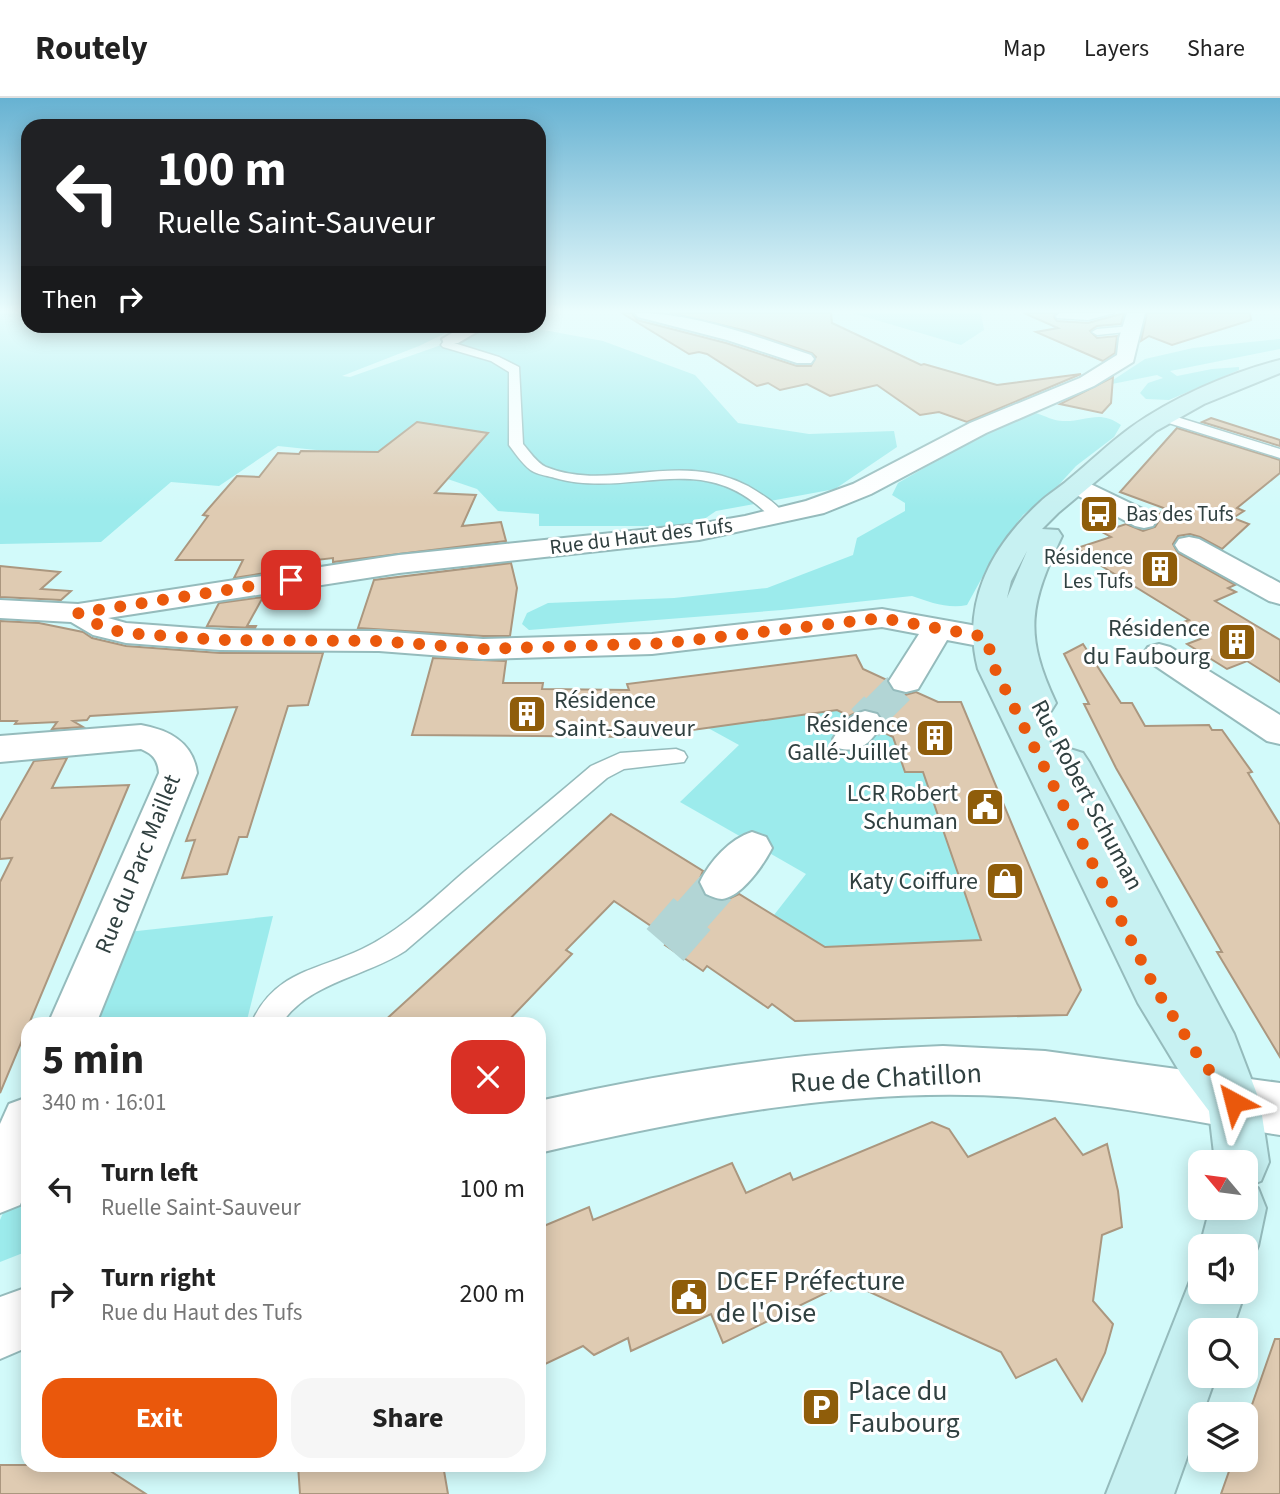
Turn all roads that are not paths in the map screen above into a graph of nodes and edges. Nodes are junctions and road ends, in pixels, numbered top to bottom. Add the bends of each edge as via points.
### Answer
1 (515, 378) edge
2 (1090, 378) edge
3 (1250, 378) edge
4 (1164, 417) junction
5 (1280, 454) edge
6 (1078, 486) junction
7 (778, 516) junction
8 (1144, 520) dead end
9 (1189, 544) dead end
10 (1280, 595) edge
11 (0, 609) edge
12 (78, 613) junction
13 (932, 638) dead end
14 (1001, 640) junction
15 (1160, 654) dead end
16 (906, 681) tunnel mouth
17 (1275, 723) edge
18 (0, 749) edge
19 (676, 757) dead end
20 (752, 848) dead end
21 (721, 882) tunnel mouth
22 (75, 1017) edge
23 (269, 1017) edge
24 (1257, 1106) edge
25 (546, 1125) edge
26 (21, 1138) edge
27 (1245, 1150) edge
28 (0, 1185) edge
29 (21, 1320) edge
30 (0, 1328) edge
31 (1188, 1366) edge
32 (1140, 1494) edge

1 - 7 lane via 516,445 538,469 578,480 685,473 723,479 764,501
2 - 7 street, Rue du Haut des Tufs via 978,428 854,492
3 - 4 main road, Rue Robert Schuman
4 - 5 lane
4 - 6 main road, Rue Robert Schuman via 1130,439
6 - 8 street
6 - 14 main road, Rue Robert Schuman via 1026,584 1016,621
7 - 12 street, Rue du Haut des Tufs via 699,532 399,564
9 - 10 street
11 - 12 street
12 - 14 street via 104,628 126,633 483,649 652,644 882,618
13 - 16 street
14 - 24 main road, Rue Robert Schuman via 1030,686 1210,1034
15 - 17 street
18 - 22 street, Rue du Parc Maillet via 141,737 163,744 178,763 178,773
19 - 23 lane via 632,759 599,772 408,934 369,959 293,989
20 - 21 street
24 - 25 street, Rue de Chatillon via 1003,1072 889,1073 701,1094
24 - 27 main road, Rue Robert Schuman
26 - 28 street
29 - 30 street
31 - 32 main road

